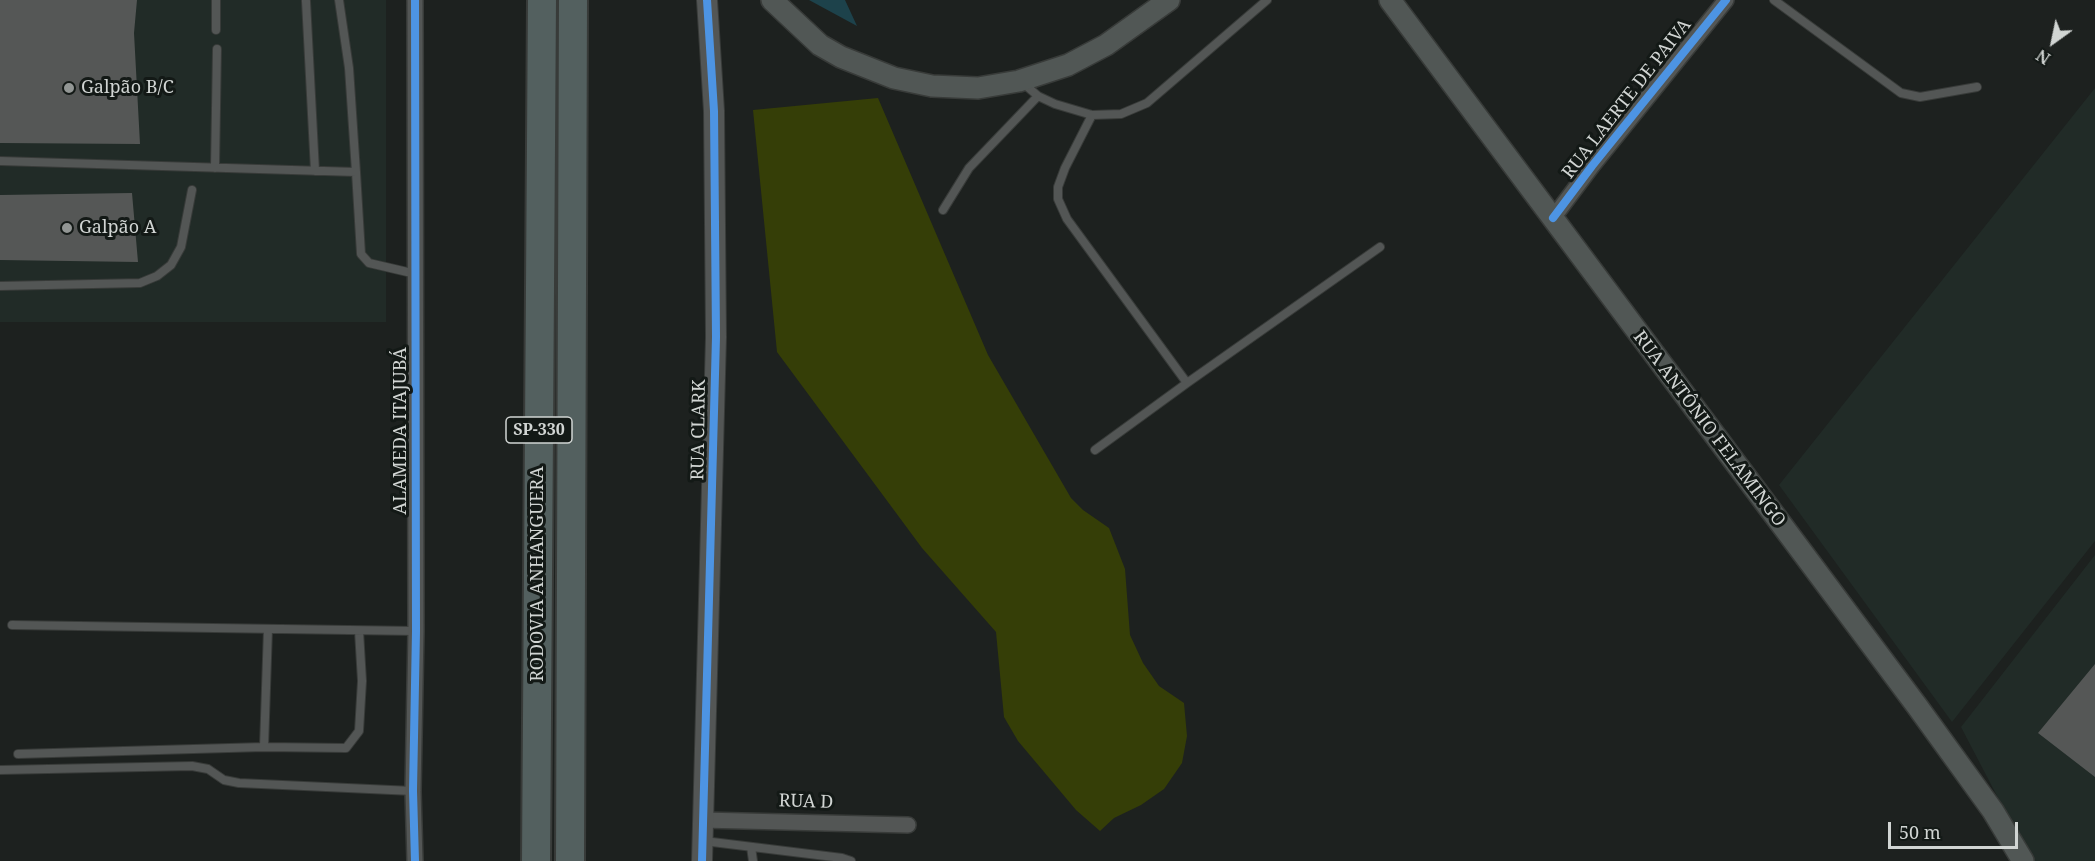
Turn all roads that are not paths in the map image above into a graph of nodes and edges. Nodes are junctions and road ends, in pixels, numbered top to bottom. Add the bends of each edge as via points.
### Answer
1 (216, 0) edge
2 (306, 0) edge
3 (339, 0) edge
4 (415, 0) edge
5 (542, 0) edge
6 (573, 0) edge
7 (707, 0) edge
8 (772, 0) edge
9 (1169, 0) edge
10 (1267, 0) edge
11 (1390, 0) edge
12 (1726, 0) edge
13 (1774, 0) edge
14 (216, 30) dead end
15 (217, 49) dead end
16 (1019, 81) junction
17 (1977, 87) dead end
18 (1038, 96) junction
19 (1092, 116) junction
20 (0, 161) edge
21 (215, 168) junction
22 (315, 171) junction
23 (356, 171) junction
24 (192, 190) dead end
25 (942, 210) dead end
26 (1553, 218) junction
27 (1380, 247) dead end
28 (416, 274) junction
29 (0, 286) edge
30 (1187, 383) junction
31 (1095, 450) dead end
32 (12, 625) dead end
33 (268, 629) junction
34 (359, 631) junction
35 (416, 631) junction
36 (264, 747) junction
37 (18, 754) dead end
38 (0, 770) edge
39 (413, 791) junction
40 (702, 820) junction
41 (908, 825) dead end
42 (702, 841) junction
43 (751, 847) junction
44 (415, 861) edge
45 (536, 861) edge
46 (570, 861) edge
47 (702, 861) edge
48 (753, 861) edge
49 (851, 861) edge
50 (2023, 861) edge

1 - 14 lane
2 - 22 lane
3 - 23 lane via 349,68
4 - 28 street, ALAMEDA ITAJUBÁ
5 - 45 highway, RODOVIA ANHANGUERA / SP-330
6 - 46 highway, RODOVIA ANHANGUERA / SP-330
7 - 40 street, RUA CLARK via 714,111 716,337
8 - 16 main road via 820,45 894,78 932,86 978,88
9 - 16 main road via 1106,45 1068,65
10 - 19 lane via 1147,103 1121,114
11 - 26 main road, RUA ANTÔNIO FELAMINGO
12 - 26 street, RUA LAERTE DE PAIVA
13 - 17 lane via 1901,93 1920,97
15 - 21 lane
16 - 18 lane
18 - 19 lane
18 - 25 lane via 969,168
19 - 30 lane via 1065,168 1058,199 1067,219
20 - 21 lane
21 - 22 lane
22 - 23 lane
23 - 28 lane via 361,254 369,263
24 - 29 lane via 181,247 171,265 157,276 140,283
26 - 50 main road, RUA ANTÔNIO FELAMINGO via 1994,811
27 - 30 lane
28 - 35 street, ALAMEDA ITAJUBÁ
30 - 31 lane
32 - 33 lane
33 - 34 lane
33 - 36 lane
34 - 35 lane
34 - 36 lane via 359,731 346,748
35 - 39 street, ALAMEDA ITAJUBÁ
36 - 37 lane
38 - 39 lane via 192,766 239,783
39 - 44 street, ALAMEDA ITAJUBÁ
40 - 41 street, RUA D
40 - 42 street, RUA CLARK
42 - 43 lane
42 - 47 street, RUA CLARK
43 - 48 lane
43 - 49 lane

